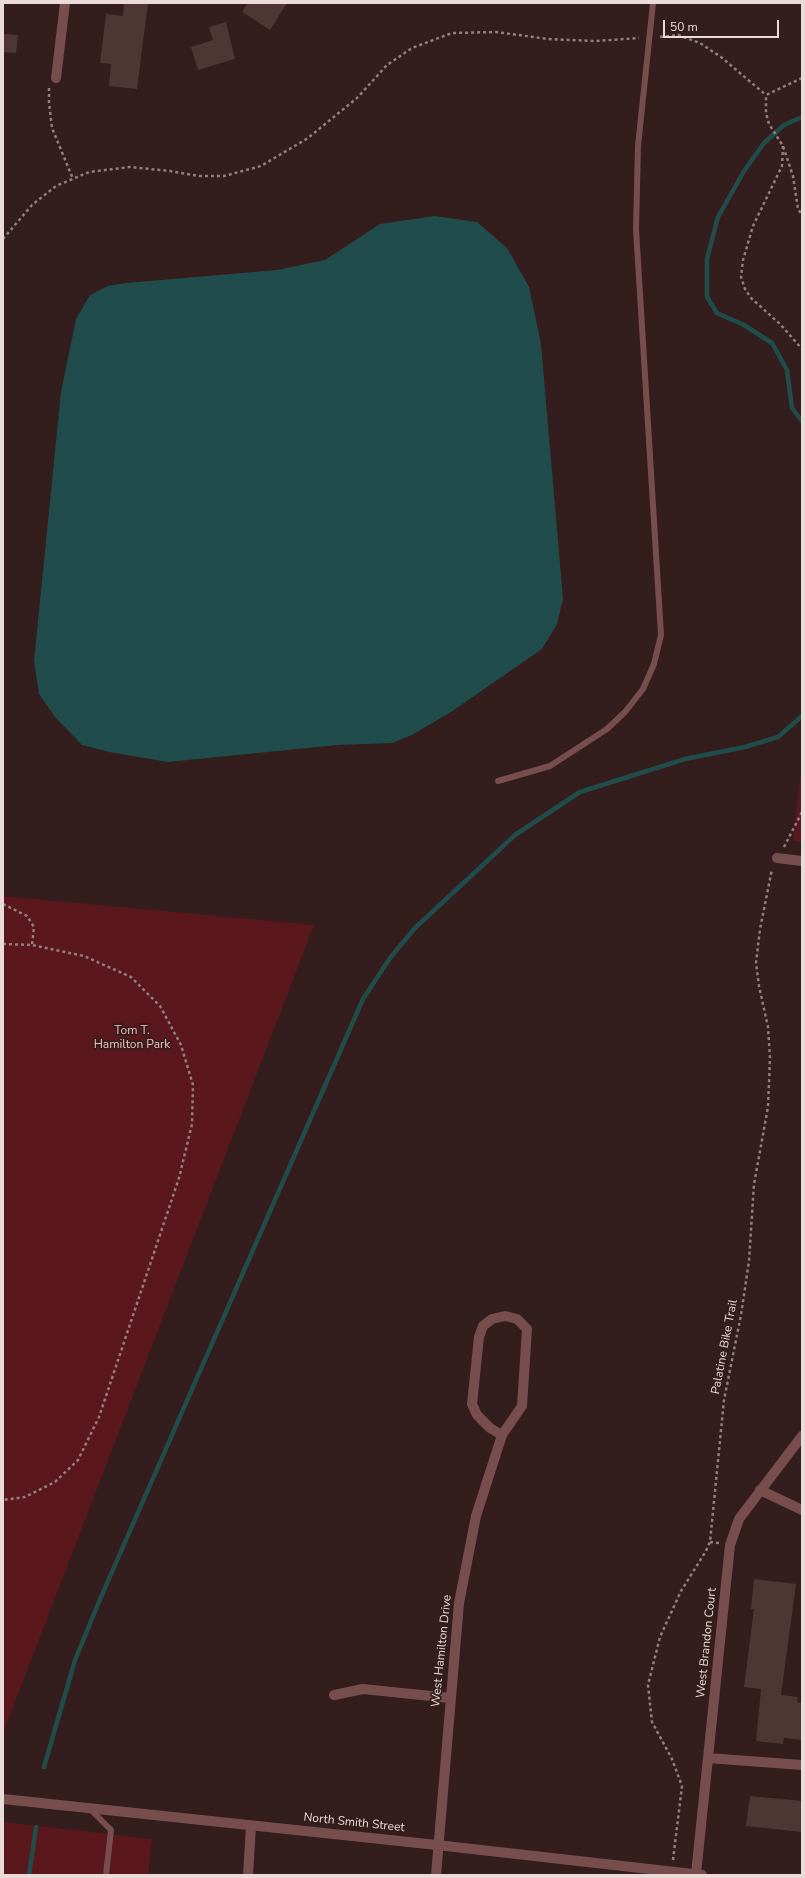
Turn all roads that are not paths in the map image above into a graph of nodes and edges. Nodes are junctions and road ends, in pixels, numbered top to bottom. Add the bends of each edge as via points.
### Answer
1 (65, 3) edge
2 (653, 3) edge
3 (56, 78) road end
4 (498, 781) dead end
5 (777, 858) road end
6 (802, 861) edge
7 (502, 1435) junction
8 (802, 1436) edge
9 (760, 1490) junction
10 (802, 1510) edge
11 (334, 1695) dead end
12 (450, 1698) junction
13 (708, 1758) junction
14 (802, 1765) edge
15 (3, 1800) edge
16 (90, 1809) junction
17 (251, 1826) junction
18 (438, 1844) junction
19 (106, 1875) edge
20 (248, 1875) edge
21 (436, 1875) edge
22 (699, 1875) edge

1 - 3 street
2 - 4 lane via 638,146 636,229 661,635 654,664 643,689 625,712 607,729 550,766
5 - 6 street
7 - 7 street, West Hamilton Drive via 490,1428 477,1415 472,1404 479,1337 483,1326 492,1319 505,1316 517,1319 527,1329 522,1406
7 - 12 street, West Hamilton Drive via 476,1516 459,1603
8 - 9 street, West Brandon Court
9 - 10 street
9 - 13 street, West Brandon Court via 738,1519 730,1545
11 - 12 street via 363,1689
12 - 18 street, West Hamilton Drive
13 - 14 street
13 - 22 street, West Brandon Court
15 - 16 street, North Smith Street
16 - 17 street, North Smith Street
16 - 19 lane via 111,1830
17 - 18 street, North Smith Street
17 - 20 street
18 - 21 street, West Hamilton Drive
18 - 22 street, North Smith Street

